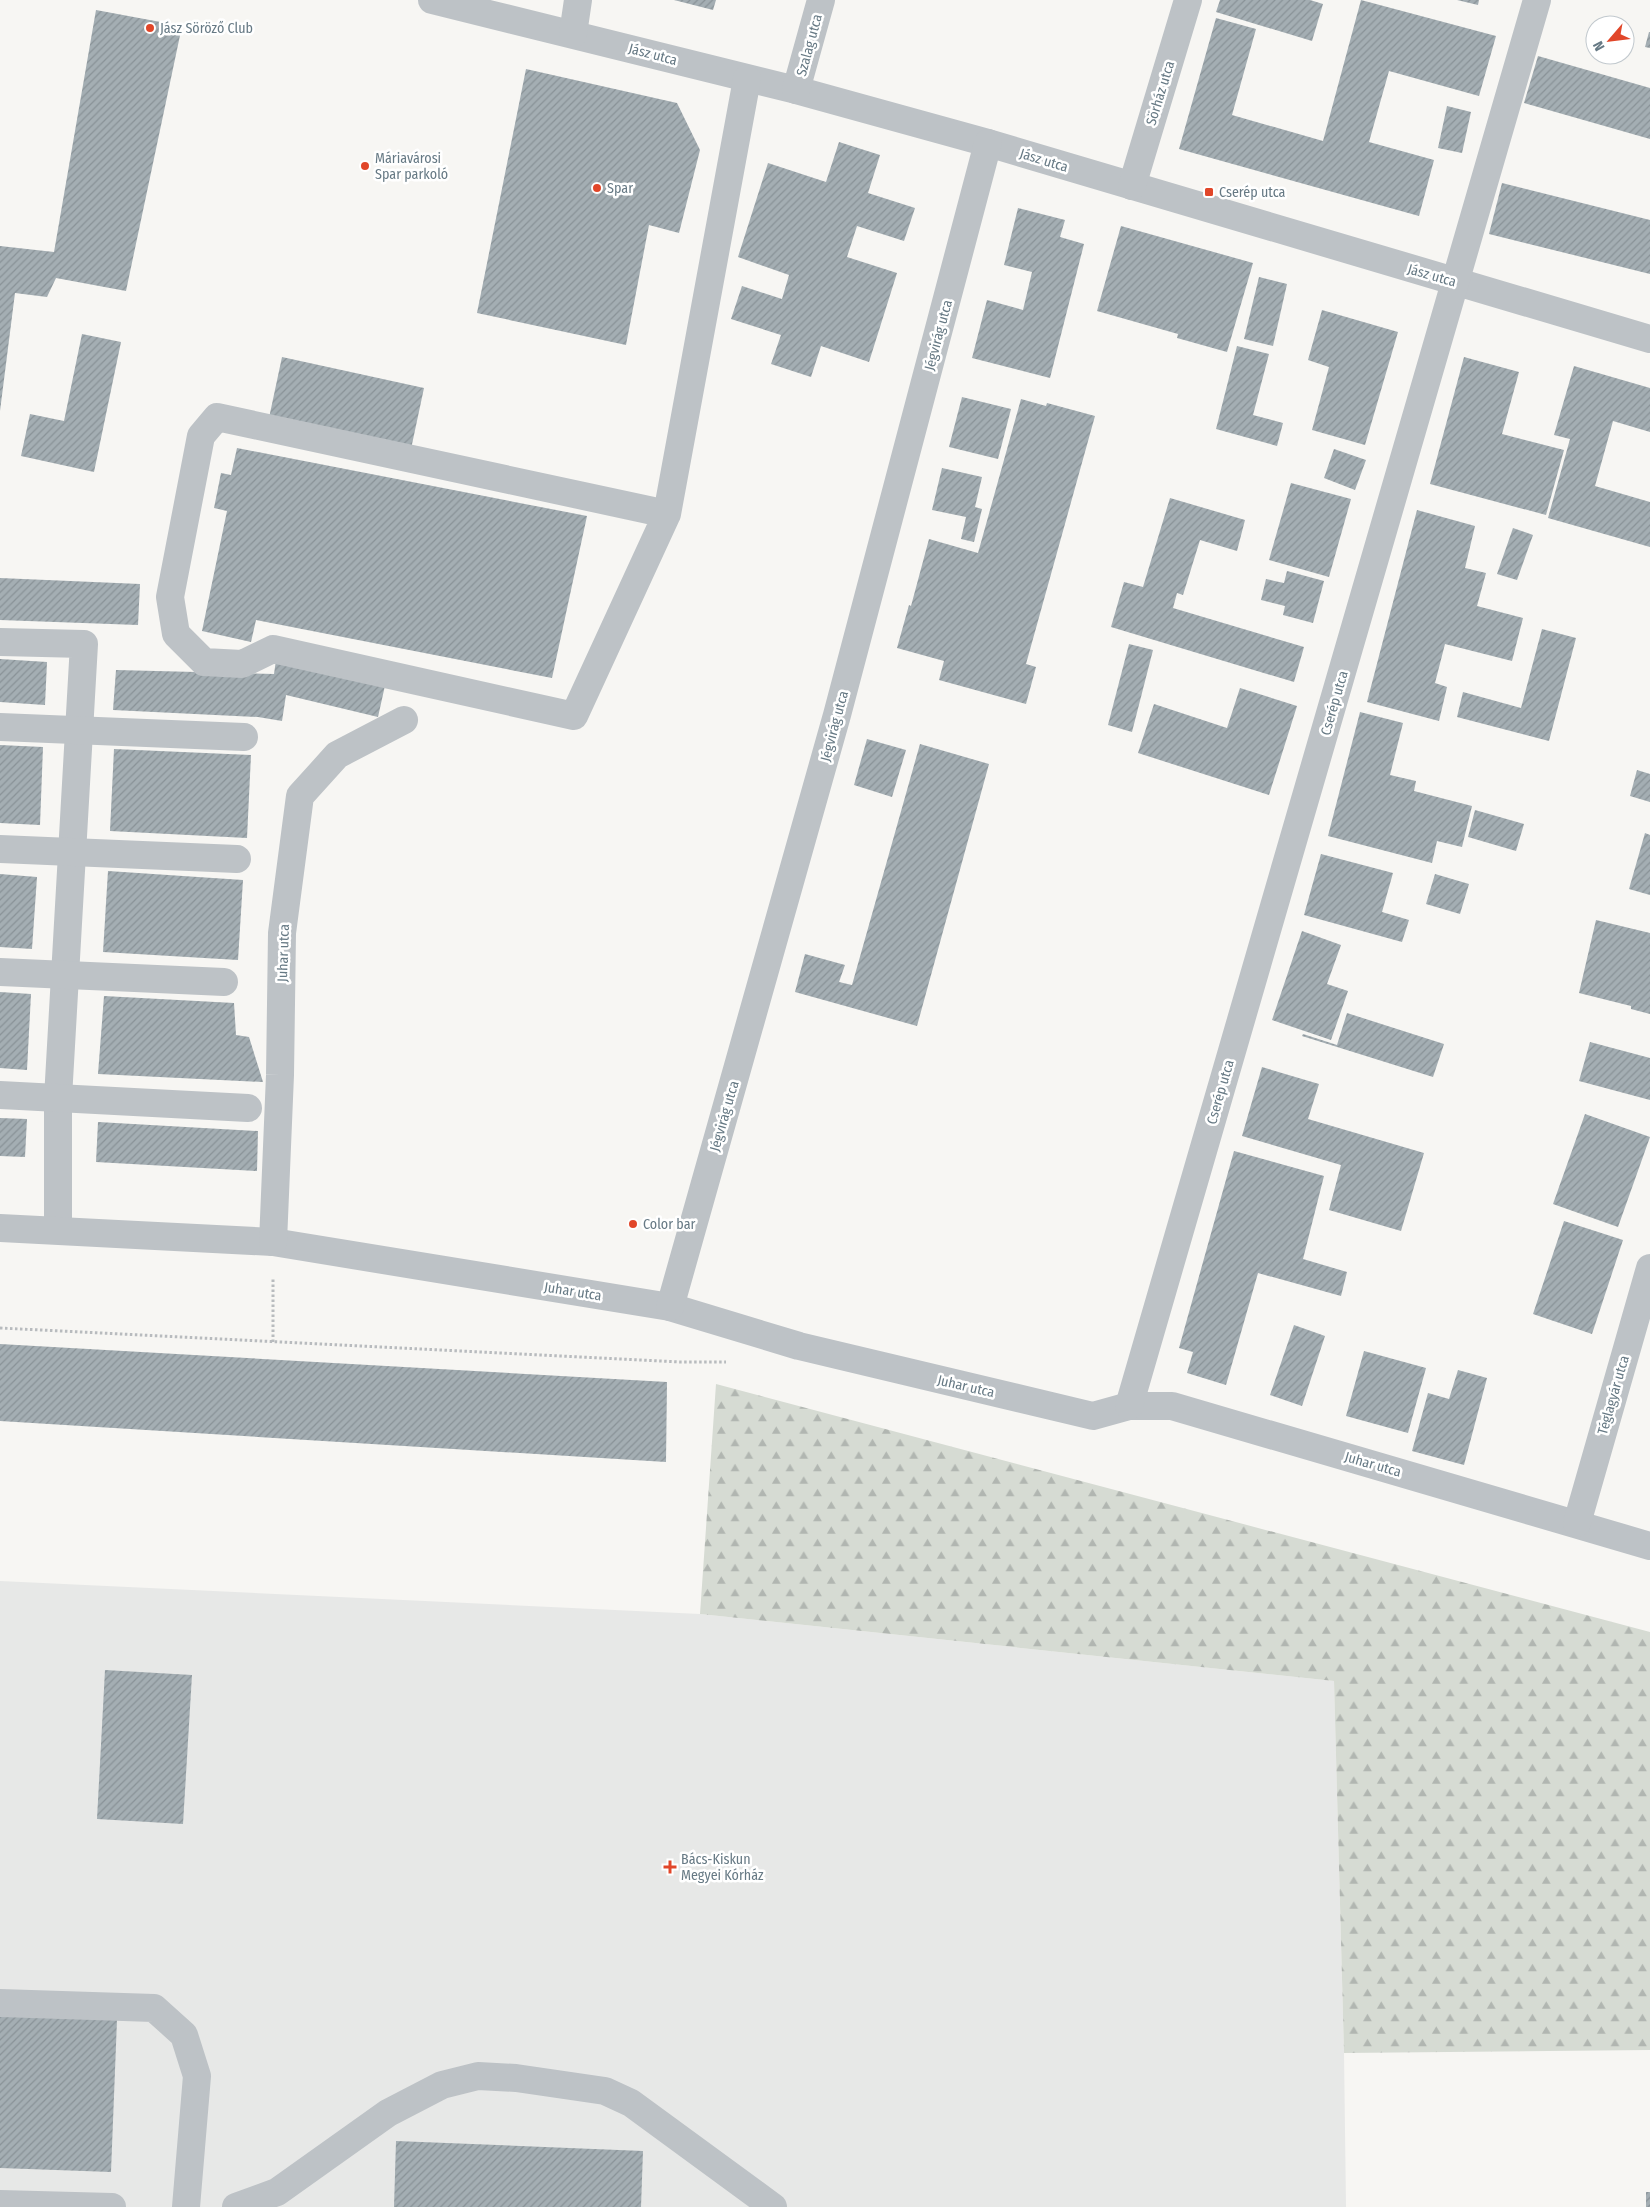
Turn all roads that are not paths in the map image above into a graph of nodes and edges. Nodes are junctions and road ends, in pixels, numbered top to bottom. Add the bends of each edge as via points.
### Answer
1 (432, 0) edge
2 (578, 0) edge
3 (821, 0) edge
4 (1188, 0) edge
5 (1538, 0) edge
6 (573, 34) junction
7 (747, 79) junction
8 (796, 90) junction
9 (988, 143) junction
10 (1132, 186) junction
11 (1457, 282) junction
12 (1650, 339) edge
13 (667, 514) junction
14 (0, 642) edge
15 (404, 720) dead end
16 (0, 727) edge
17 (79, 731) junction
18 (244, 737) dead end
19 (0, 849) edge
20 (72, 852) junction
21 (237, 859) dead end
22 (0, 972) edge
23 (66, 975) junction
24 (224, 982) dead end
25 (0, 1095) edge
26 (58, 1098) junction
27 (248, 1108) dead end
28 (0, 1228) edge
29 (58, 1230) junction
30 (273, 1242) junction
31 (1650, 1268) edge
32 (670, 1307) junction
33 (1129, 1406) junction
34 (1577, 1523) junction
35 (1650, 1546) edge
36 (0, 2003) edge
37 (0, 2204) edge
38 (112, 2207) edge
39 (186, 2207) edge
40 (236, 2207) edge
41 (773, 2207) edge

1 - 6 street, Jász utca
2 - 6 street
3 - 8 street, Szalag utca
4 - 10 street, Sörház utca
5 - 11 street, Cserép utca
6 - 7 street, Jász utca
7 - 8 street, Jász utca
7 - 13 street
8 - 9 street, Jász utca
9 - 10 street, Jász utca
9 - 32 street, Jégvirág utca via 837,715
10 - 11 street, Jász utca
11 - 12 street, Jász utca
11 - 33 street, Cserép utca
13 - 13 street via 574,716 273,649 242,664 204,662 176,634 170,597 197,454 201,436 217,417
14 - 17 street via 84,644
15 - 30 street, Juhar utca via 337,755 300,796 282,933
16 - 17 street
17 - 18 street
17 - 20 street
19 - 20 street
20 - 21 street
20 - 23 street
22 - 23 street
23 - 24 street
23 - 26 street
25 - 26 street
26 - 27 street
26 - 29 street
28 - 29 street, Juhar utca
29 - 30 street, Juhar utca
30 - 32 street, Juhar utca
31 - 34 street, Téglagyár utca
32 - 33 street, Juhar utca via 798,1346 1093,1416
33 - 34 street, Juhar utca via 1172,1406
34 - 35 street, Juhar utca
36 - 39 street via 154,2008 184,2035 197,2076
37 - 38 street
40 - 41 street via 278,2192 388,2113 442,2085 478,2076 605,2091 632,2103

